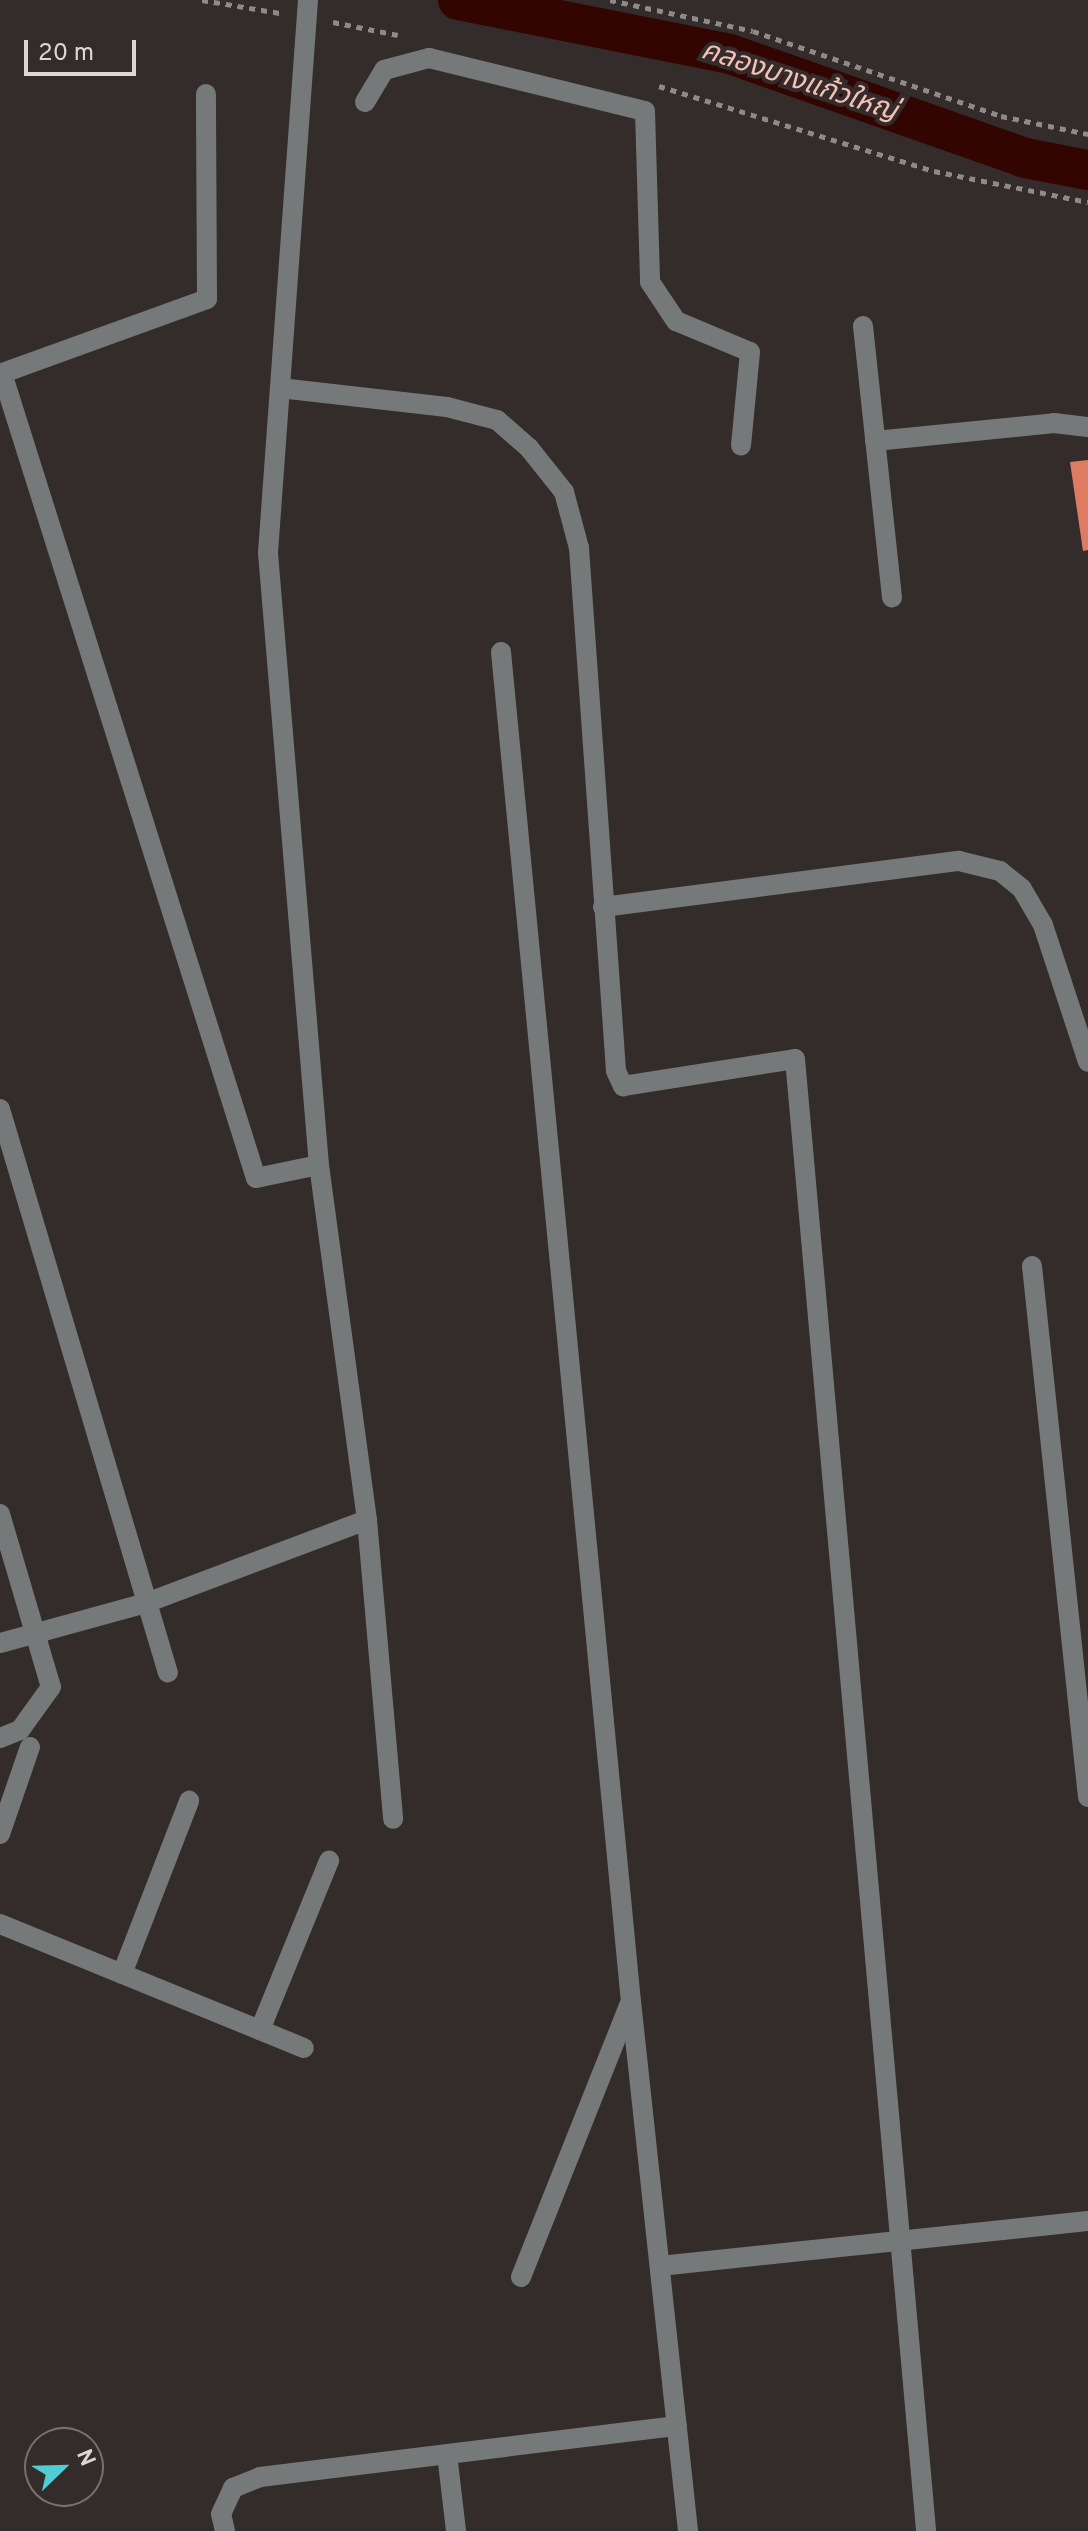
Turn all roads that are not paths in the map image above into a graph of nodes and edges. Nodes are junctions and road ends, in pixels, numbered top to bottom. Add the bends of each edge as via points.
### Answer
1 (308, 0) edge
2 (206, 94) dead end
3 (365, 102) dead end
4 (863, 326) dead end
5 (1, 374) edge
6 (280, 388) junction
7 (1088, 427) edge
8 (875, 441) junction
9 (741, 446) dead end
10 (892, 597) dead end
11 (501, 652) dead end
12 (603, 907) junction
13 (1088, 1062) edge
14 (0, 1109) edge
15 (319, 1165) junction
16 (1032, 1266) dead end
17 (0, 1514) edge
18 (367, 1520) junction
19 (146, 1603) junction
20 (36, 1631) junction
21 (0, 1643) edge
22 (168, 1673) dead end
23 (0, 1738) edge
24 (30, 1747) dead end
25 (1088, 1797) edge
26 (189, 1801) dead end
27 (393, 1819) dead end
28 (0, 1834) edge
29 (329, 1861) dead end
30 (0, 1924) edge
31 (122, 1974) junction
32 (631, 2001) junction
33 (260, 2030) junction
34 (304, 2048) dead end
35 (1088, 2221) edge
36 (897, 2241) junction
37 (660, 2266) junction
38 (521, 2277) dead end
39 (677, 2426) junction
40 (447, 2454) junction
41 (225, 2531) edge
42 (456, 2531) edge
43 (688, 2531) edge
44 (926, 2531) edge

1 - 6 street
2 - 5 street via 207,299
3 - 9 street via 384,70 429,58 645,111 650,282 676,321 750,352
4 - 8 street
5 - 15 street via 256,1178
6 - 12 street via 447,407 497,420 529,448 564,492 579,548
6 - 15 street via 268,553
7 - 8 street via 1054,423
8 - 10 street
11 - 32 street
12 - 13 street via 959,861 1000,871 1022,889 1043,925
12 - 36 street via 623,1086 795,1059
14 - 19 street
15 - 18 street
16 - 25 street
17 - 20 street
18 - 19 street
18 - 27 street
19 - 20 street
19 - 22 street
20 - 21 street
20 - 23 street via 51,1687 20,1730
24 - 28 street
26 - 31 street
29 - 33 street
30 - 31 street
31 - 33 street
32 - 37 street
32 - 38 street
33 - 34 street
35 - 36 street
36 - 37 street
36 - 44 street
37 - 39 street
39 - 40 street
39 - 43 street
40 - 41 street via 260,2477 233,2488 221,2514
40 - 42 street

